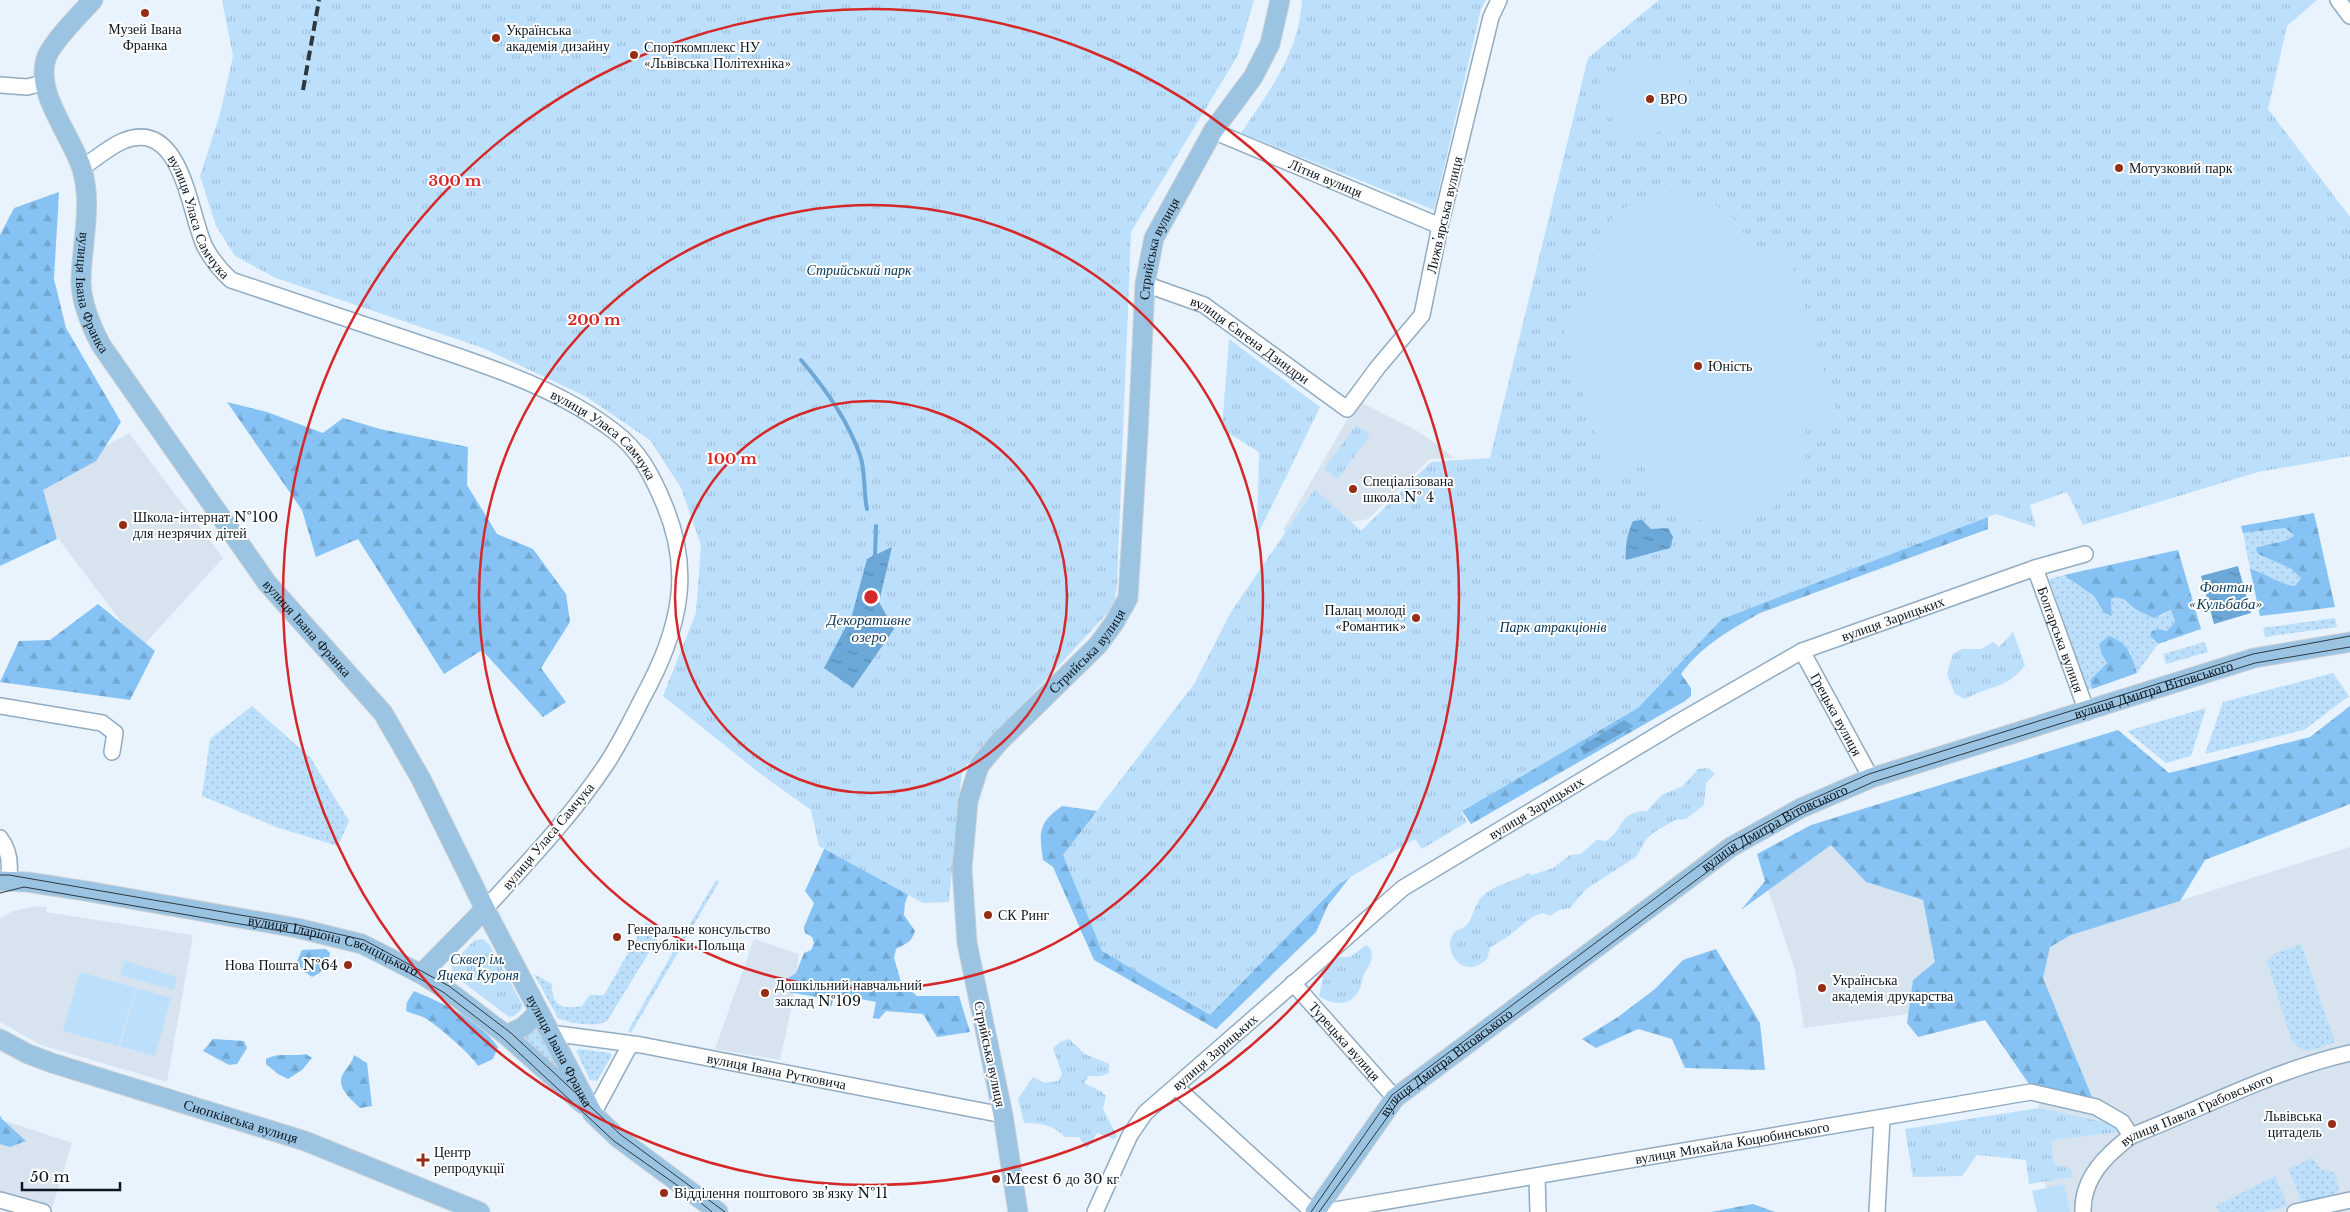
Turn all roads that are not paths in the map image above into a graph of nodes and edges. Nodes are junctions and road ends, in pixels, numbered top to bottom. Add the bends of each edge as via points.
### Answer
1 (93, 0) edge
2 (1280, 0) edge
3 (1499, 0) edge
4 (2338, 0) edge
5 (2350, 16) edge
6 (43, 83) junction
7 (0, 86) edge
8 (1212, 131) junction
9 (82, 168) junction
10 (1440, 226) junction
11 (1145, 284) junction
12 (1347, 410) joint
13 (2085, 554) dead end
14 (2035, 568) junction
15 (2350, 642) edge
16 (1802, 651) junction
17 (0, 706) edge
18 (2087, 712) junction
19 (112, 752) dead end
20 (1871, 778) junction
21 (0, 838) edge
22 (3, 886) edge
23 (485, 909) junction
24 (421, 974) junction
25 (1293, 983) junction
26 (539, 1012) junction
27 (550, 1033) junction
28 (506, 1035) junction
29 (0, 1038) edge
30 (630, 1045) junction
31 (2350, 1053) edge
32 (1176, 1087) junction
33 (1395, 1098) junction
34 (593, 1114) junction
35 (1003, 1114) junction
36 (1882, 1118) junction
37 (2131, 1136) junction
38 (1537, 1177) junction
39 (0, 1200) edge
40 (2350, 1200) edge
41 (43, 1212) edge
42 (480, 1212) edge
43 (718, 1212) edge
44 (1018, 1212) edge
45 (1095, 1212) edge
46 (1314, 1212) edge
47 (1323, 1212) edge
48 (1538, 1212) edge
49 (1877, 1212) edge
50 (2083, 1212) edge
51 (2295, 1212) edge

1 - 6 main road via 68,26 46,58
2 - 8 main road, Стрийська вулиця via 1270,44 1253,77
3 - 10 street, Лижвʼярська вулиця via 1491,17
4 - 5 street
6 - 7 street via 27,87
6 - 9 main road, вулиця Івана Франка
8 - 10 street, Літня вулиця
8 - 11 main road, Стрийська вулиця via 1154,238
9 - 23 main road, вулиця Івана Франка via 86,206 81,286 89,320 101,345 267,582 383,714 420,779
9 - 23 street, вулиця Уласа Самчука via 124,141 141,137 155,142 170,153 181,171 205,246 219,269 231,280 501,371 559,397 617,433 641,459 657,487 670,519 680,563 673,627 651,682 607,763 577,804
10 - 12 street, Лижвʼярська вулиця via 1422,315
11 - 12 street, вулиця Євгена Дзиндри via 1204,305
11 - 35 main road, Стрийська вулиця via 1128,598 1098,645 999,742 979,766 968,801 962,869 967,943
13 - 14 street, вулиця Зарицьких
14 - 16 street, вулиця Зарицьких
14 - 18 street, Болгарська вулиця
15 - 18 main road, вулиця Дмитра Вітовського via 2254,658
16 - 20 street, Грецька вулиця
16 - 25 street, вулиця Зарицьких via 1403,888
17 - 19 street via 102,723 116,733
18 - 20 main road, вулиця Дмитра Вітовського
20 - 33 main road, вулиця Дмитра Вітовського via 1801,808 1731,847
21 - 22 street via 8,850 10,868
22 - 24 main road, вулиця Іларіона Свєнціцького via 27,882 345,938
23 - 24 main road, вулиця Уласа Самчука
23 - 26 main road, вулиця Івана Франка
24 - 28 main road, вулиця Іларіона Свєнціцького
25 - 32 street, вулиця Зарицьких
25 - 33 street, Турецька вулиця
26 - 27 main road, вулиця Івана Франка
26 - 28 main road via 523,1027
27 - 30 street, вулиця Івана Рутковича
27 - 34 main road, вулиця Івана Франка
28 - 34 main road, вулиця Іларіона Свєнціцького
29 - 42 main road, Снопківська вулиця via 52,1063 305,1141
30 - 34 street
30 - 35 street, вулиця Івана Рутковича
31 - 37 street, вулиця Павла Грабовського via 2291,1071
32 - 45 street, вулиця Зарицьких via 1145,1113 1130,1135
32 - 46 street
33 - 46 main road, вулиця Дмитра Вітовського
34 - 43 main road, вулиця Івана Франка via 617,1138
35 - 44 main road, Стрийська вулиця
36 - 37 street, вулиця Михайла Коцюбинського via 2032,1092 2096,1107 2122,1122
36 - 38 street, вулиця Михайла Коцюбинського
36 - 49 street
37 - 50 street, вулиця Павла Грабовського via 2109,1153 2088,1180
38 - 47 street, вулиця Михайла Коцюбинського
38 - 48 street
39 - 41 street
40 - 51 street

